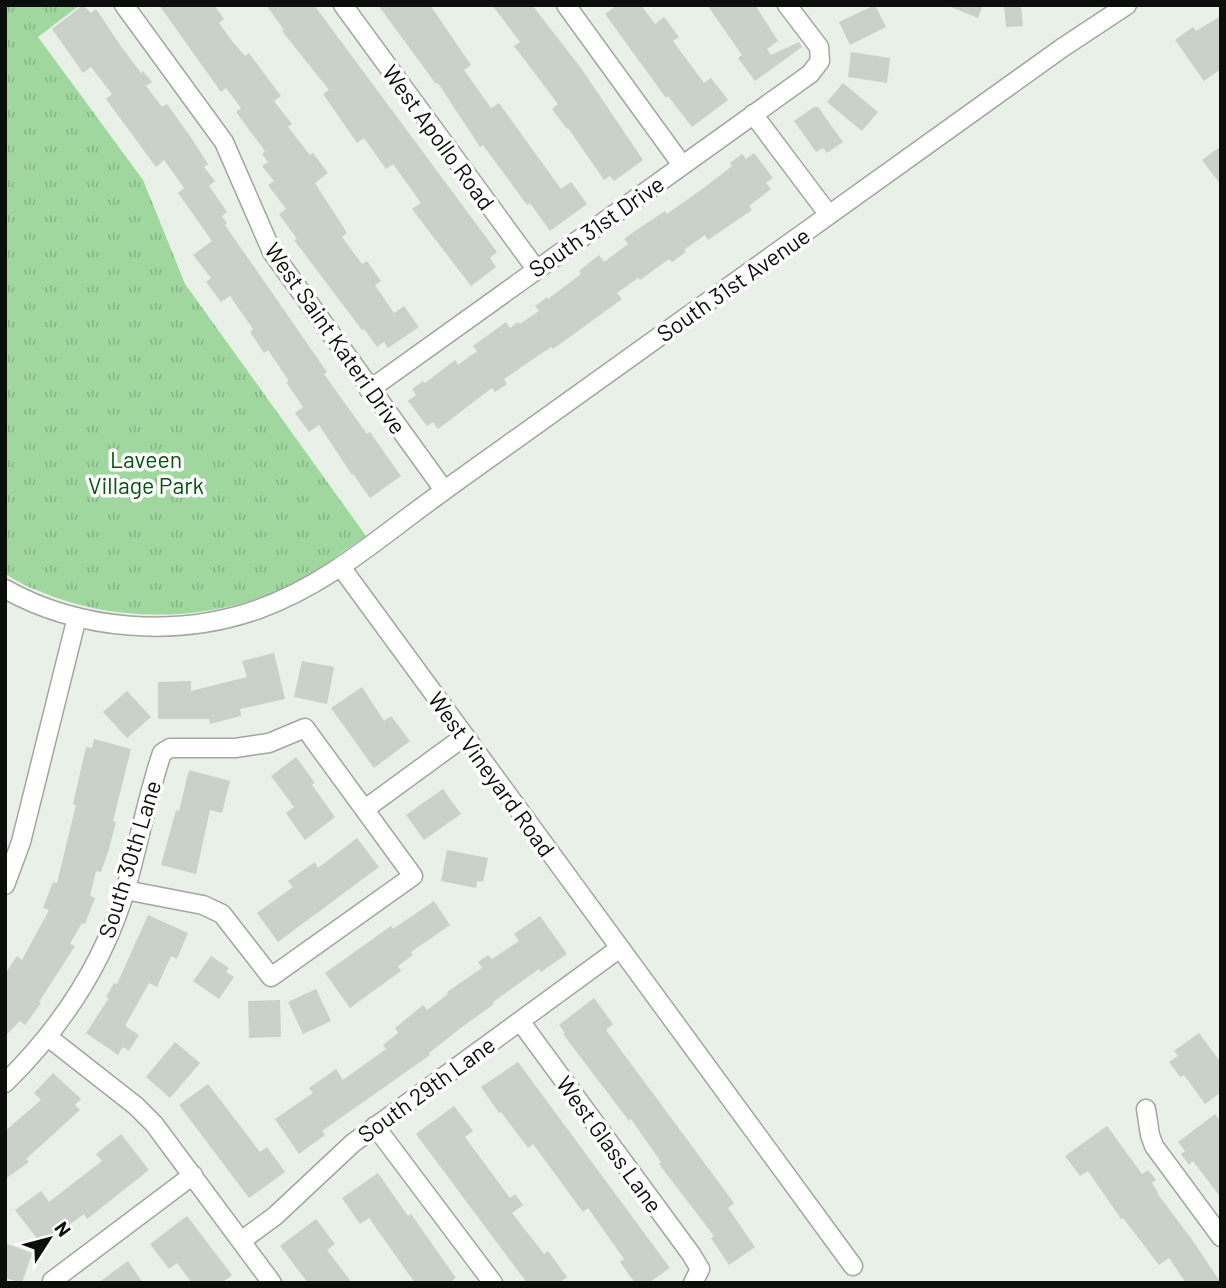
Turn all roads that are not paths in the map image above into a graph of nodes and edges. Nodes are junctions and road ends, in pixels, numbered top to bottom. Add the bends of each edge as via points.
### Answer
1 (124, 5) edge
2 (343, 5) edge
3 (566, 5) edge
4 (788, 5) edge
5 (1127, 5) edge
6 (753, 114) junction
7 (682, 165) junction
8 (829, 215) junction
9 (536, 269) junction
10 (369, 390) junction
11 (444, 491) junction
12 (341, 567) junction
13 (5, 589) edge
14 (77, 617) junction
15 (465, 736) junction
16 (365, 809) junction
17 (5, 885) edge
18 (125, 890) junction
19 (620, 947) junction
20 (520, 1021) junction
21 (48, 1037) junction
22 (5, 1083) edge
23 (1146, 1109) dead end
24 (375, 1126) junction
25 (193, 1175) junction
26 (1221, 1237) edge
27 (241, 1241) junction
28 (852, 1266) dead end
29 (696, 1276) edge
30 (52, 1282) edge
31 (272, 1283) edge
32 (493, 1283) edge

1 - 10 street, West Saint Kateri Drive via 224,142 272,252
2 - 9 street, West Apollo Road
3 - 7 street
4 - 6 street, South 31st Drive via 818,47 820,61 810,74
5 - 8 street, South 31st Avenue
6 - 7 street, South 31st Drive
6 - 8 street
7 - 9 street, South 31st Drive
8 - 11 street, South 31st Avenue
9 - 10 street, South 31st Drive
10 - 11 street, West Saint Kateri Drive
11 - 12 street, South 31st Avenue
12 - 14 street via 261,608 216,620 120,626
12 - 15 street, West Vineyard Road
13 - 14 street
14 - 17 street via 21,842
15 - 16 street
15 - 19 street, West Vineyard Road
16 - 18 street, South 30th Lane via 305,728 269,743 170,748 162,753
16 - 18 street via 413,876 271,977 222,914 203,905
18 - 21 street, South 30th Lane via 102,949
19 - 20 street, South 29th Lane
19 - 28 street, West Vineyard Road
20 - 24 street, South 29th Lane
20 - 29 street, West Glass Lane via 691,1254
21 - 22 street, South 30th Lane
21 - 25 street via 136,1106
23 - 26 street via 1154,1146
24 - 27 street, South 29th Lane
24 - 32 street
25 - 27 street
25 - 30 street
27 - 31 street

